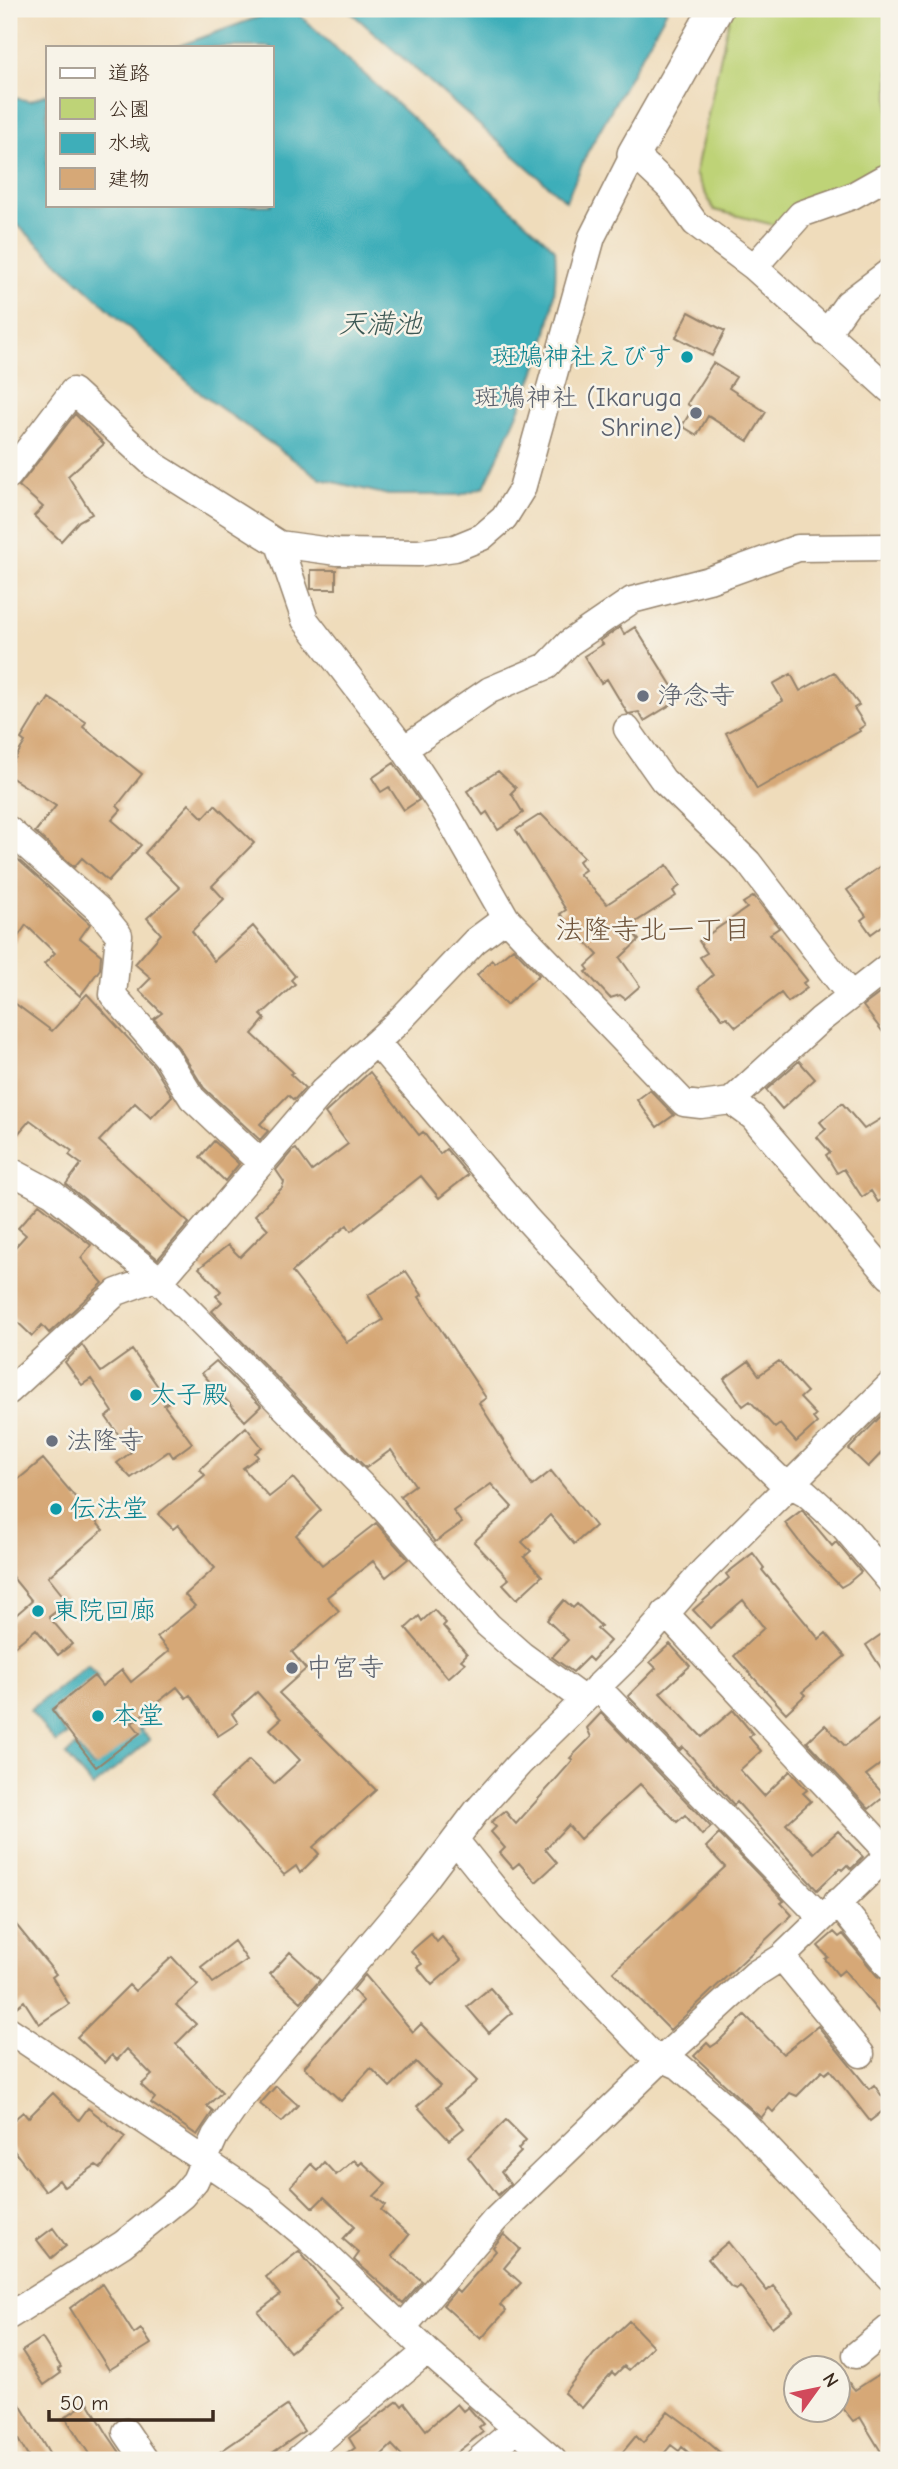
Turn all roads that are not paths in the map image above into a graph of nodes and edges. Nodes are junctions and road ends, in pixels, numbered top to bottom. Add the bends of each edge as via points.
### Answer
1 (716, 9) edge
2 (634, 154) junction
3 (887, 180) edge
4 (754, 267) junction
5 (889, 272) edge
6 (827, 334) junction
7 (889, 389) edge
8 (9, 475) edge
9 (279, 544) junction
10 (889, 547) edge
11 (627, 729) dead end
12 (404, 749) junction
13 (9, 830) edge
14 (506, 918) junction
15 (889, 966) edge
16 (850, 995) junction
17 (377, 1043) junction
18 (731, 1101) junction
19 (261, 1163) junction
20 (9, 1170) edge
21 (889, 1276) edge
22 (156, 1277) junction
23 (889, 1386) edge
24 (9, 1391) edge
25 (789, 1483) junction
26 (889, 1580) edge
27 (665, 1613) junction
28 (591, 1694) junction
29 (456, 1841) junction
30 (889, 1854) edge
31 (829, 1910) junction
32 (782, 1957) junction
33 (889, 1966) edge
34 (9, 2030) edge
35 (861, 2054) dead end
36 (663, 2058) junction
37 (204, 2161) junction
38 (889, 2277) edge
39 (9, 2316) edge
40 (402, 2327) junction
41 (889, 2328) edge
42 (427, 2351) junction
43 (856, 2355) dead end
44 (517, 2428) junction
45 (126, 2432) dead end
46 (145, 2460) edge
47 (297, 2460) edge
48 (479, 2460) edge
49 (553, 2460) edge

1 - 2 street
2 - 4 street via 670,188 695,223
2 - 9 street via 592,237 522,489 503,518 482,537 455,548 419,553 337,552
3 - 4 street via 802,214
4 - 6 street
5 - 6 street via 848,303
6 - 7 street
8 - 9 street via 74,391 154,464
9 - 12 street via 305,620
10 - 12 street via 798,548 709,580 632,600 569,643 547,666 490,690
11 - 16 street via 663,780 748,862
12 - 14 street
13 - 19 street via 99,909 120,935 113,995 166,1056 192,1098
14 - 17 street via 475,941
14 - 18 street via 684,1103
15 - 16 street
16 - 18 street
17 - 19 street via 352,1061
17 - 25 street via 525,1217 651,1354 719,1424
18 - 21 street via 752,1117
19 - 22 street via 166,1274
20 - 22 street via 52,1193
22 - 24 street via 117,1292
22 - 28 street via 379,1503 488,1625 533,1663
23 - 25 street
25 - 26 street via 844,1527
25 - 27 street
27 - 28 street
27 - 30 street
28 - 29 street via 519,1763
28 - 31 street
29 - 36 street via 552,1953 650,2053
29 - 37 street via 242,2097
30 - 31 street
31 - 32 street
31 - 33 street
32 - 35 street
32 - 36 street via 755,1974
34 - 37 street
36 - 38 street via 679,2066 742,2121
36 - 40 street via 495,2220
37 - 39 street via 195,2181 158,2217
37 - 40 street via 260,2198 308,2238
40 - 42 street
41 - 43 street
42 - 44 street
42 - 47 street
44 - 48 street
44 - 49 street
45 - 46 street

